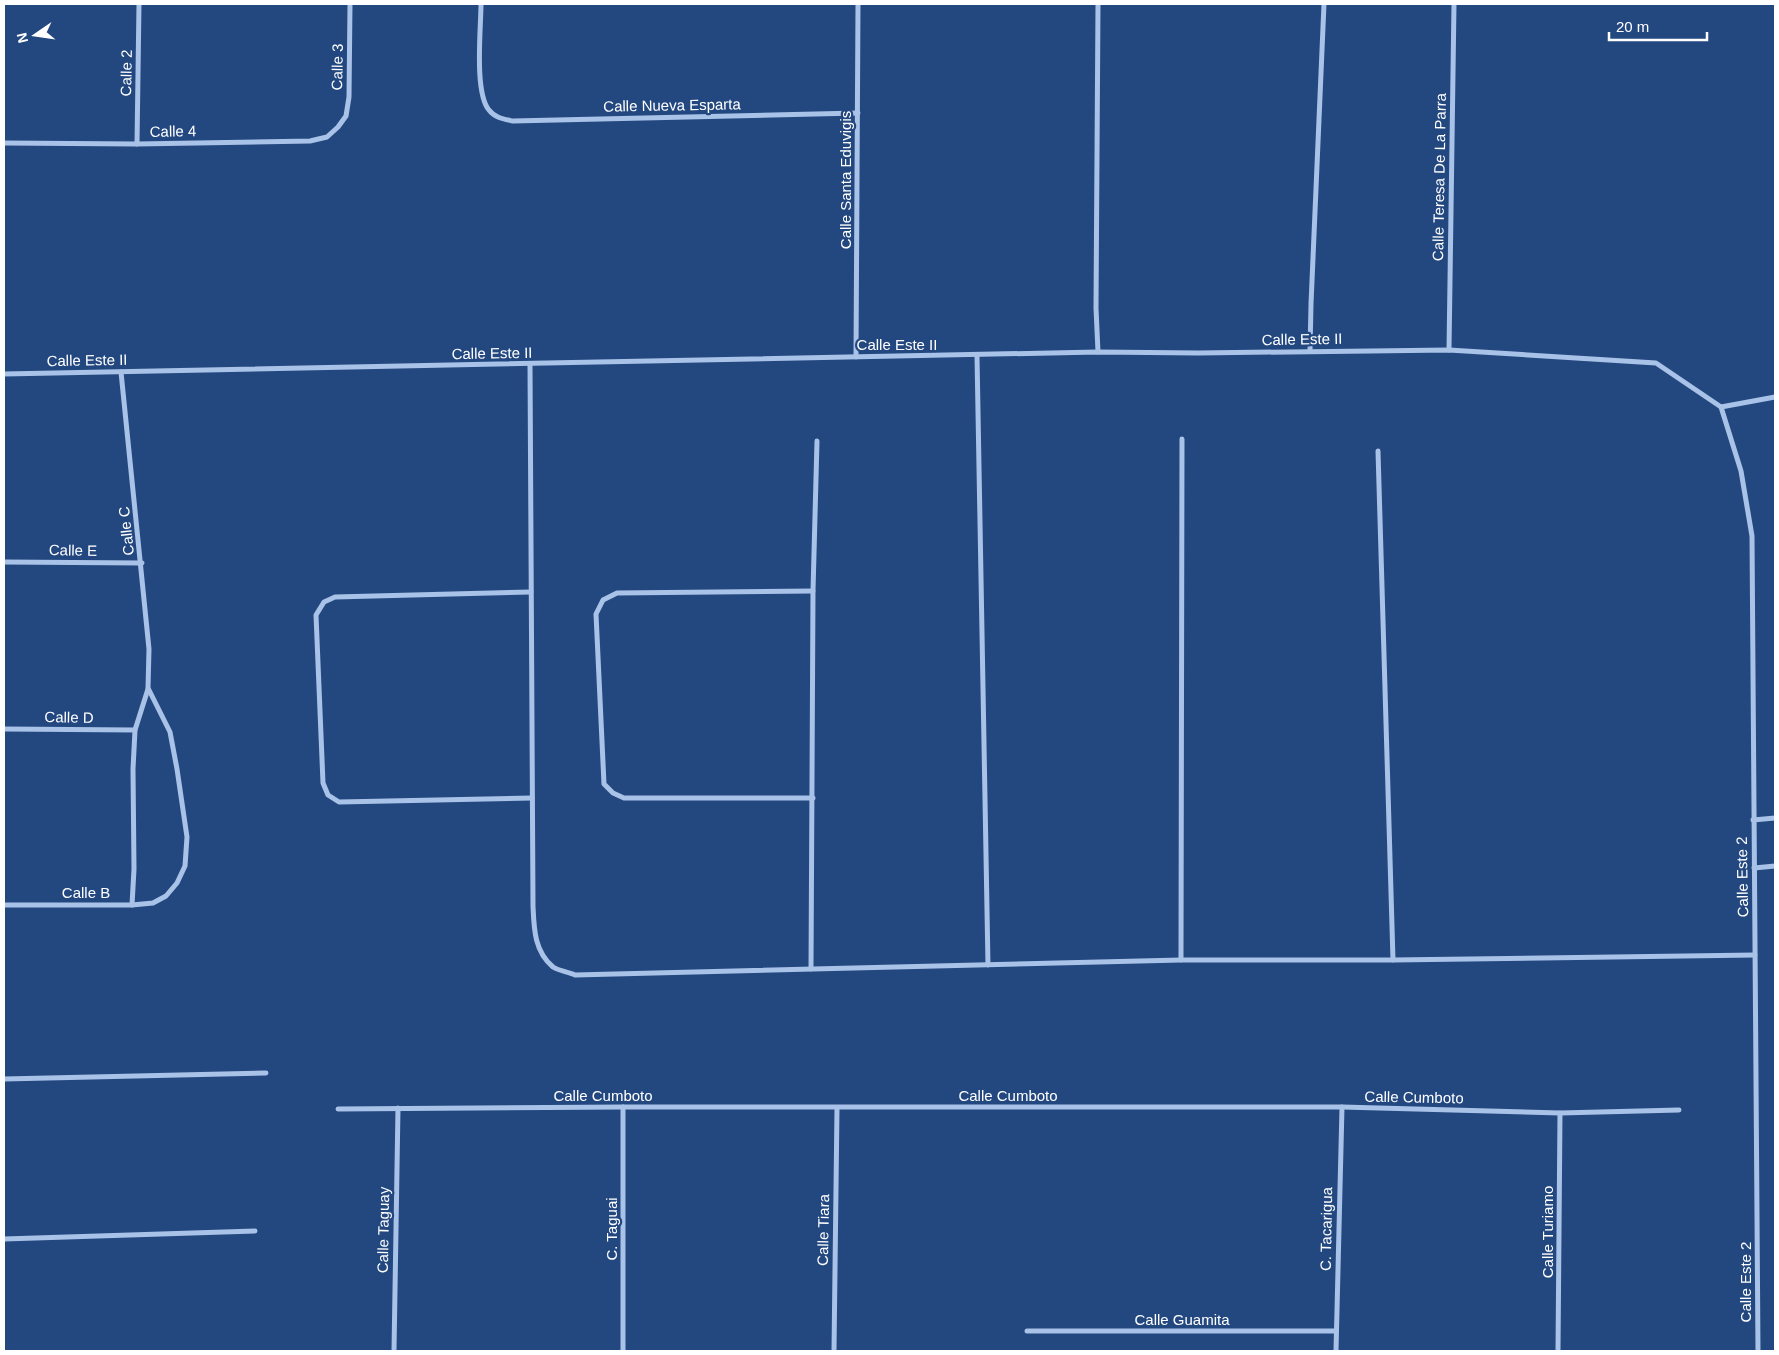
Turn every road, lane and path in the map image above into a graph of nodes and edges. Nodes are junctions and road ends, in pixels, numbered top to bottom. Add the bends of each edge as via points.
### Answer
1 (140, 4) edge
2 (350, 4) edge
3 (481, 4) edge
4 (858, 4) edge
5 (1098, 4) edge
6 (1324, 4) edge
7 (1454, 4) edge
8 (858, 113) junction
9 (338, 127) joint
10 (4, 143) edge
11 (137, 144) junction
12 (1448, 350) junction
13 (1310, 351) junction
14 (1098, 352) junction
15 (856, 356) junction
16 (977, 356) junction
17 (530, 364) junction
18 (121, 372) junction
19 (4, 374) edge
20 (1775, 397) edge
21 (1721, 407) junction
22 (1182, 439) dead end
23 (817, 441) dead end
24 (1378, 451) dead end
25 (4, 562) edge
26 (142, 563) junction
27 (813, 591) junction
28 (531, 592) junction
29 (148, 688) junction
30 (4, 729) edge
31 (135, 730) junction
32 (532, 798) junction
33 (813, 798) junction
34 (1775, 818) edge
35 (1754, 820) junction
36 (1775, 866) edge
37 (1754, 868) junction
38 (166, 896) joint
39 (4, 905) edge
40 (132, 905) junction
41 (1755, 955) junction
42 (1181, 960) junction
43 (1393, 960) junction
44 (988, 965) junction
45 (812, 969) junction
46 (266, 1073) dead end
47 (4, 1079) edge
48 (623, 1107) junction
49 (1342, 1107) junction
50 (398, 1108) junction
51 (837, 1108) junction
52 (338, 1109) dead end
53 (1679, 1110) dead end
54 (1560, 1113) junction
55 (255, 1231) dead end
56 (4, 1239) edge
57 (1027, 1331) dead end
58 (1336, 1331) junction
59 (394, 1351) edge
60 (623, 1351) edge
61 (834, 1351) edge
62 (1336, 1351) edge
63 (1558, 1351) edge
64 (1758, 1351) edge

1 - 11 street, Calle 2
2 - 9 street, Calle 3 via 349,98 346,116
3 - 8 street, Calle Nueva Esparta via 482,98 489,111 499,118 513,121
4 - 8 street, Calle Santa Eduvigis
5 - 14 street
6 - 13 street
7 - 12 street, Calle Teresa De La Parra
8 - 15 street, Calle Santa Eduvigis
9 - 11 street, Calle 4 via 326,137 310,142
10 - 11 street, Calle 4
12 - 13 street, Calle Este II
12 - 21 street, Calle Este II via 1656,363
13 - 14 street, Calle Este II
14 - 16 street, Calle Este II
15 - 16 street, Calle Este II
15 - 17 street, Calle Este II
16 - 44 street
17 - 18 street, Calle Este II
17 - 28 street
18 - 19 street, Calle Este II
18 - 26 street, Calle C
20 - 21 street
21 - 35 street, Calle Este 2 via 1742,471 1752,536
22 - 42 street
23 - 27 street
24 - 43 street
25 - 26 street, Calle E
26 - 29 street, Calle C via 149,649
27 - 33 street
27 - 33 street via 617,593 603,600 596,614 604,784 613,793 624,798
28 - 32 street
28 - 32 street via 335,598 324,602 316,616 323,783 328,795 339,802
29 - 31 street, Calle C
29 - 38 street, Calle C via 170,732 187,837 186,866
30 - 31 street, Calle D
31 - 40 street, Calle C
32 - 45 street via 534,934 541,953 554,968 575,974
33 - 45 street
34 - 35 street
35 - 37 street, Calle Este 2
36 - 37 street
37 - 41 street, Calle Este 2
38 - 40 street, Calle B via 153,903
39 - 40 street, Calle B
41 - 43 street
41 - 64 street, Calle Este 2
42 - 43 street
42 - 44 street
44 - 45 street
46 - 47 street
48 - 50 street, Calle Cumboto
48 - 51 street, Calle Cumboto
48 - 60 street, C. Taguai
49 - 51 street, Calle Cumboto
49 - 54 street, Calle Cumboto
49 - 58 street, C. Tacarigua
50 - 52 street, Calle Cumboto
50 - 59 street, Calle Taguay
51 - 61 street, Calle Tiara
53 - 54 street, Calle Cumboto
54 - 63 street, Calle Turiamo
55 - 56 street
57 - 58 street, Calle Guamita
58 - 62 street, C. Tacarigua

